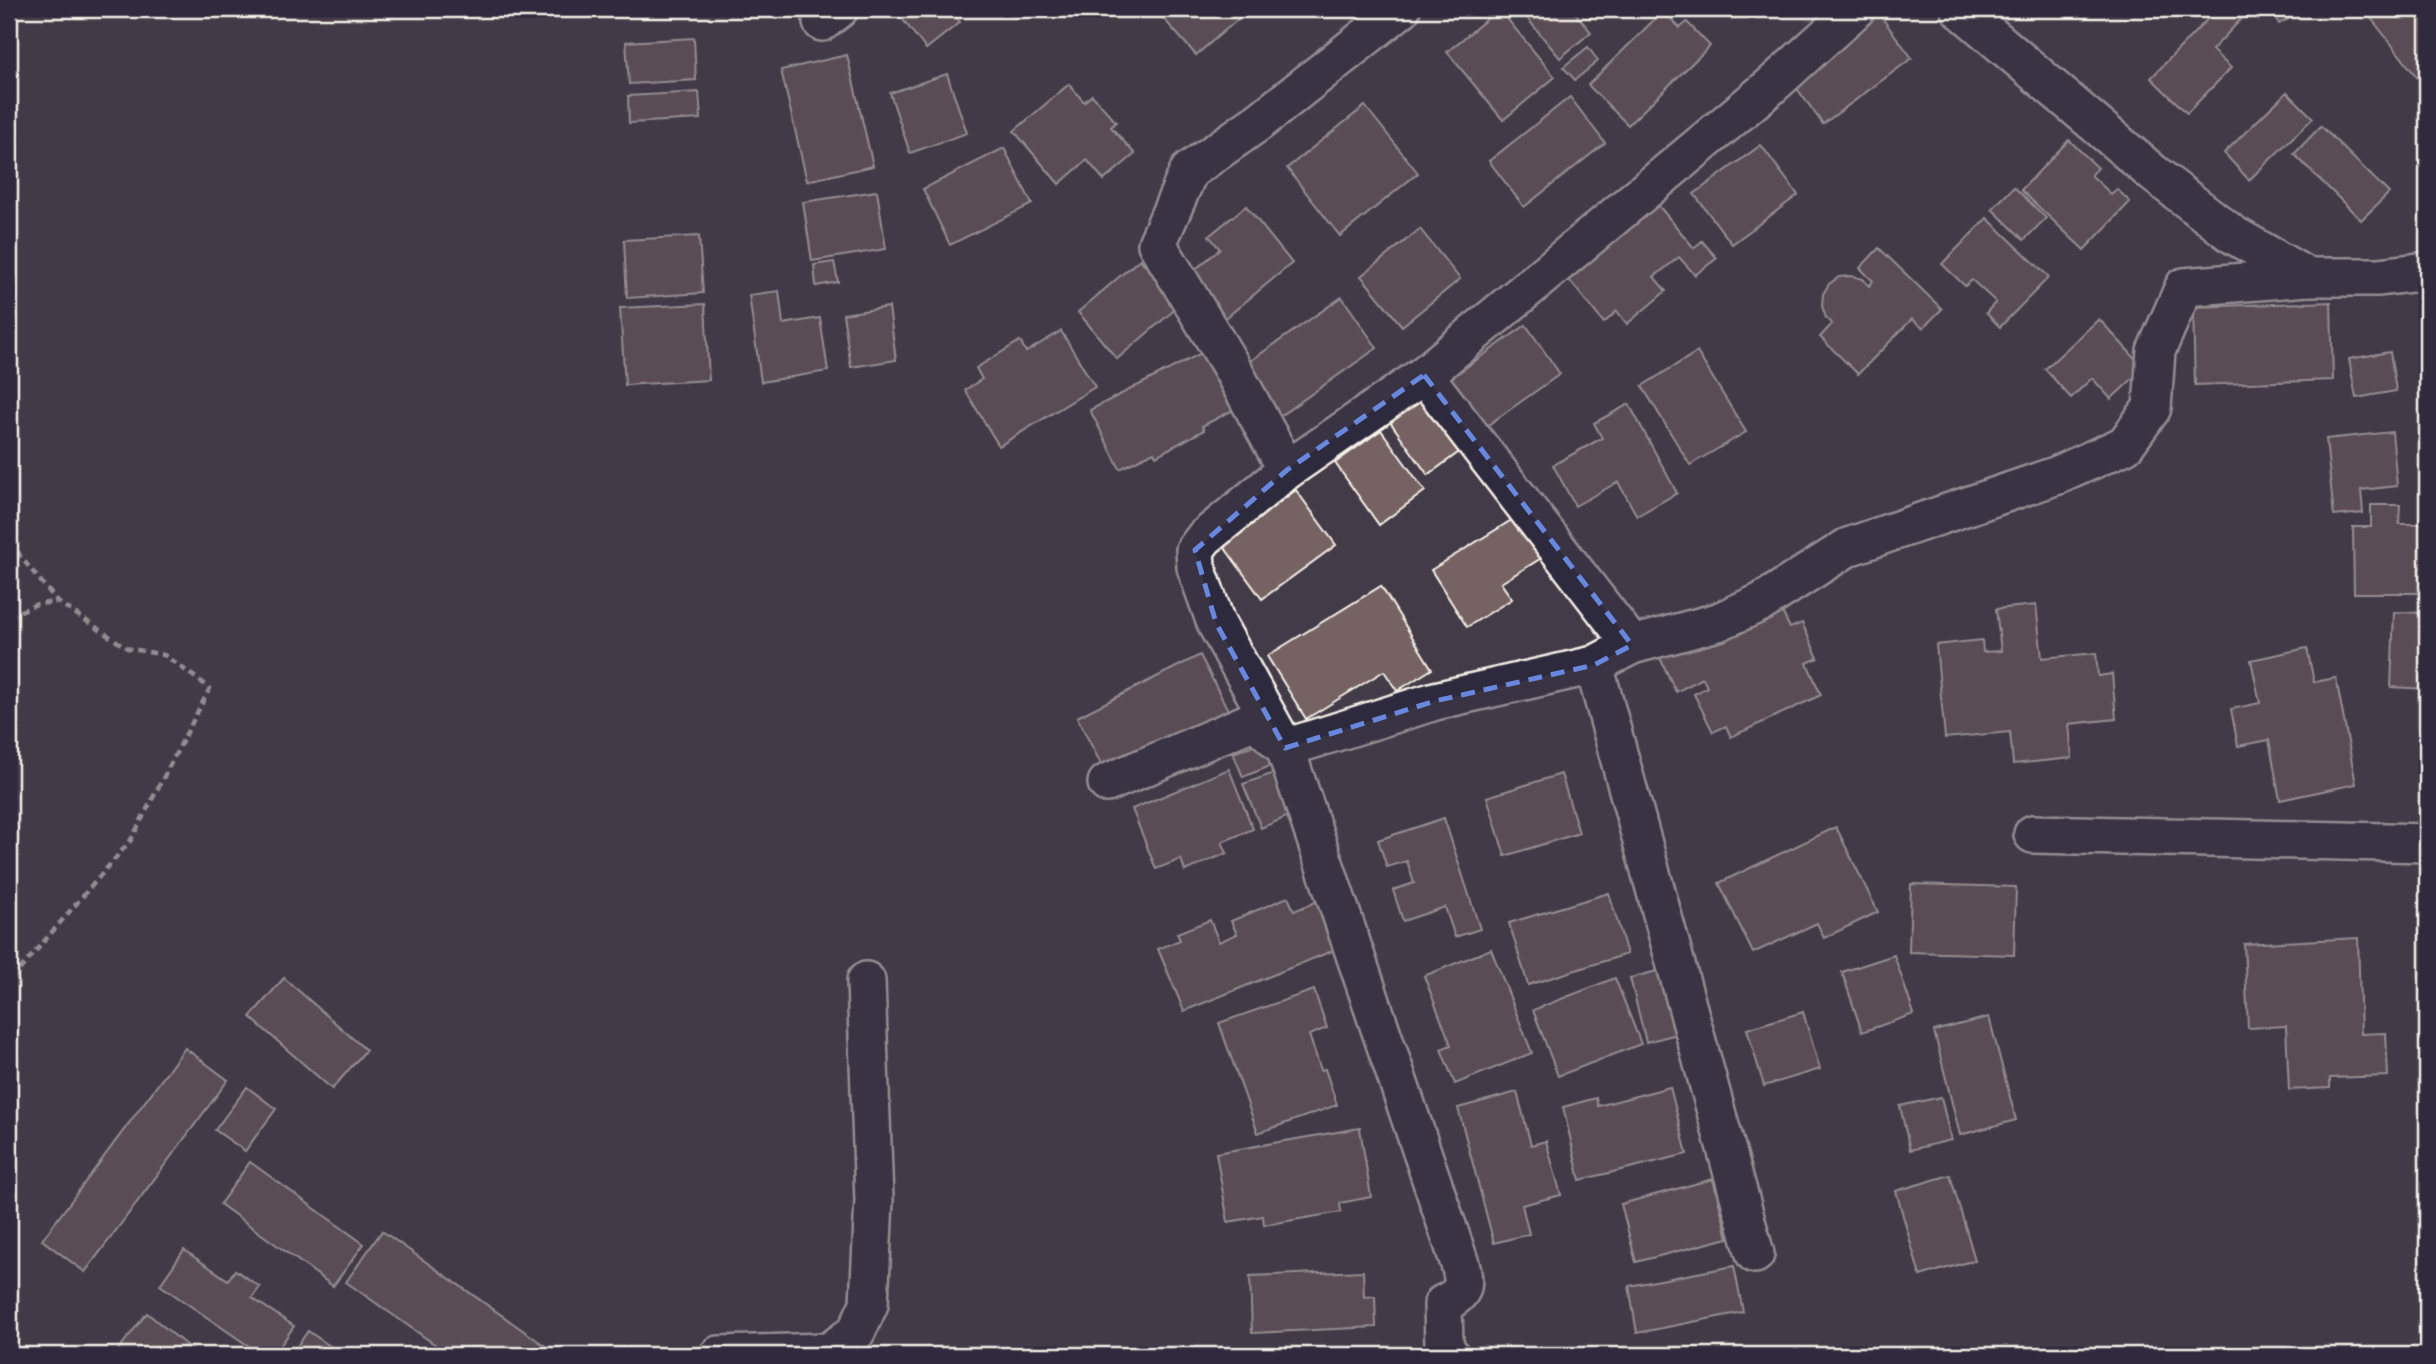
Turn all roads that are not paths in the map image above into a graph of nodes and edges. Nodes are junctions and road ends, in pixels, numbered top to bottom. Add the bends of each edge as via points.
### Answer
1 (1401, 9) edge
2 (1856, 9) edge
3 (1961, 9) edge
4 (2427, 271) edge
5 (2307, 277) junction
6 (1424, 375) junction
7 (1287, 470) junction
8 (1632, 645) junction
9 (1594, 665) junction
10 (1285, 748) junction
11 (1107, 783) dead end
12 (2033, 834) dead end
13 (2427, 843) edge
14 (866, 981) dead end
15 (1755, 1254) dead end
16 (719, 1355) edge
17 (1450, 1355) edge

1 - 7 street via 1261,121 1189,171 1157,244
2 - 6 street via 1771,86
3 - 5 street via 2231,234
4 - 5 street via 2379,277
5 - 8 street via 2184,287 2156,351 2151,408 2125,444 2058,474 1848,547 1762,602 1718,622
6 - 7 street
6 - 8 street
7 - 10 street via 1195,550 1216,623
8 - 9 street
9 - 10 street via 1435,701
9 - 15 street
10 - 11 street via 1255,720
10 - 17 street via 1460,1264 1461,1292 1443,1304 1444,1346
12 - 13 street
14 - 16 street via 874,1200 869,1304 856,1332 829,1352

